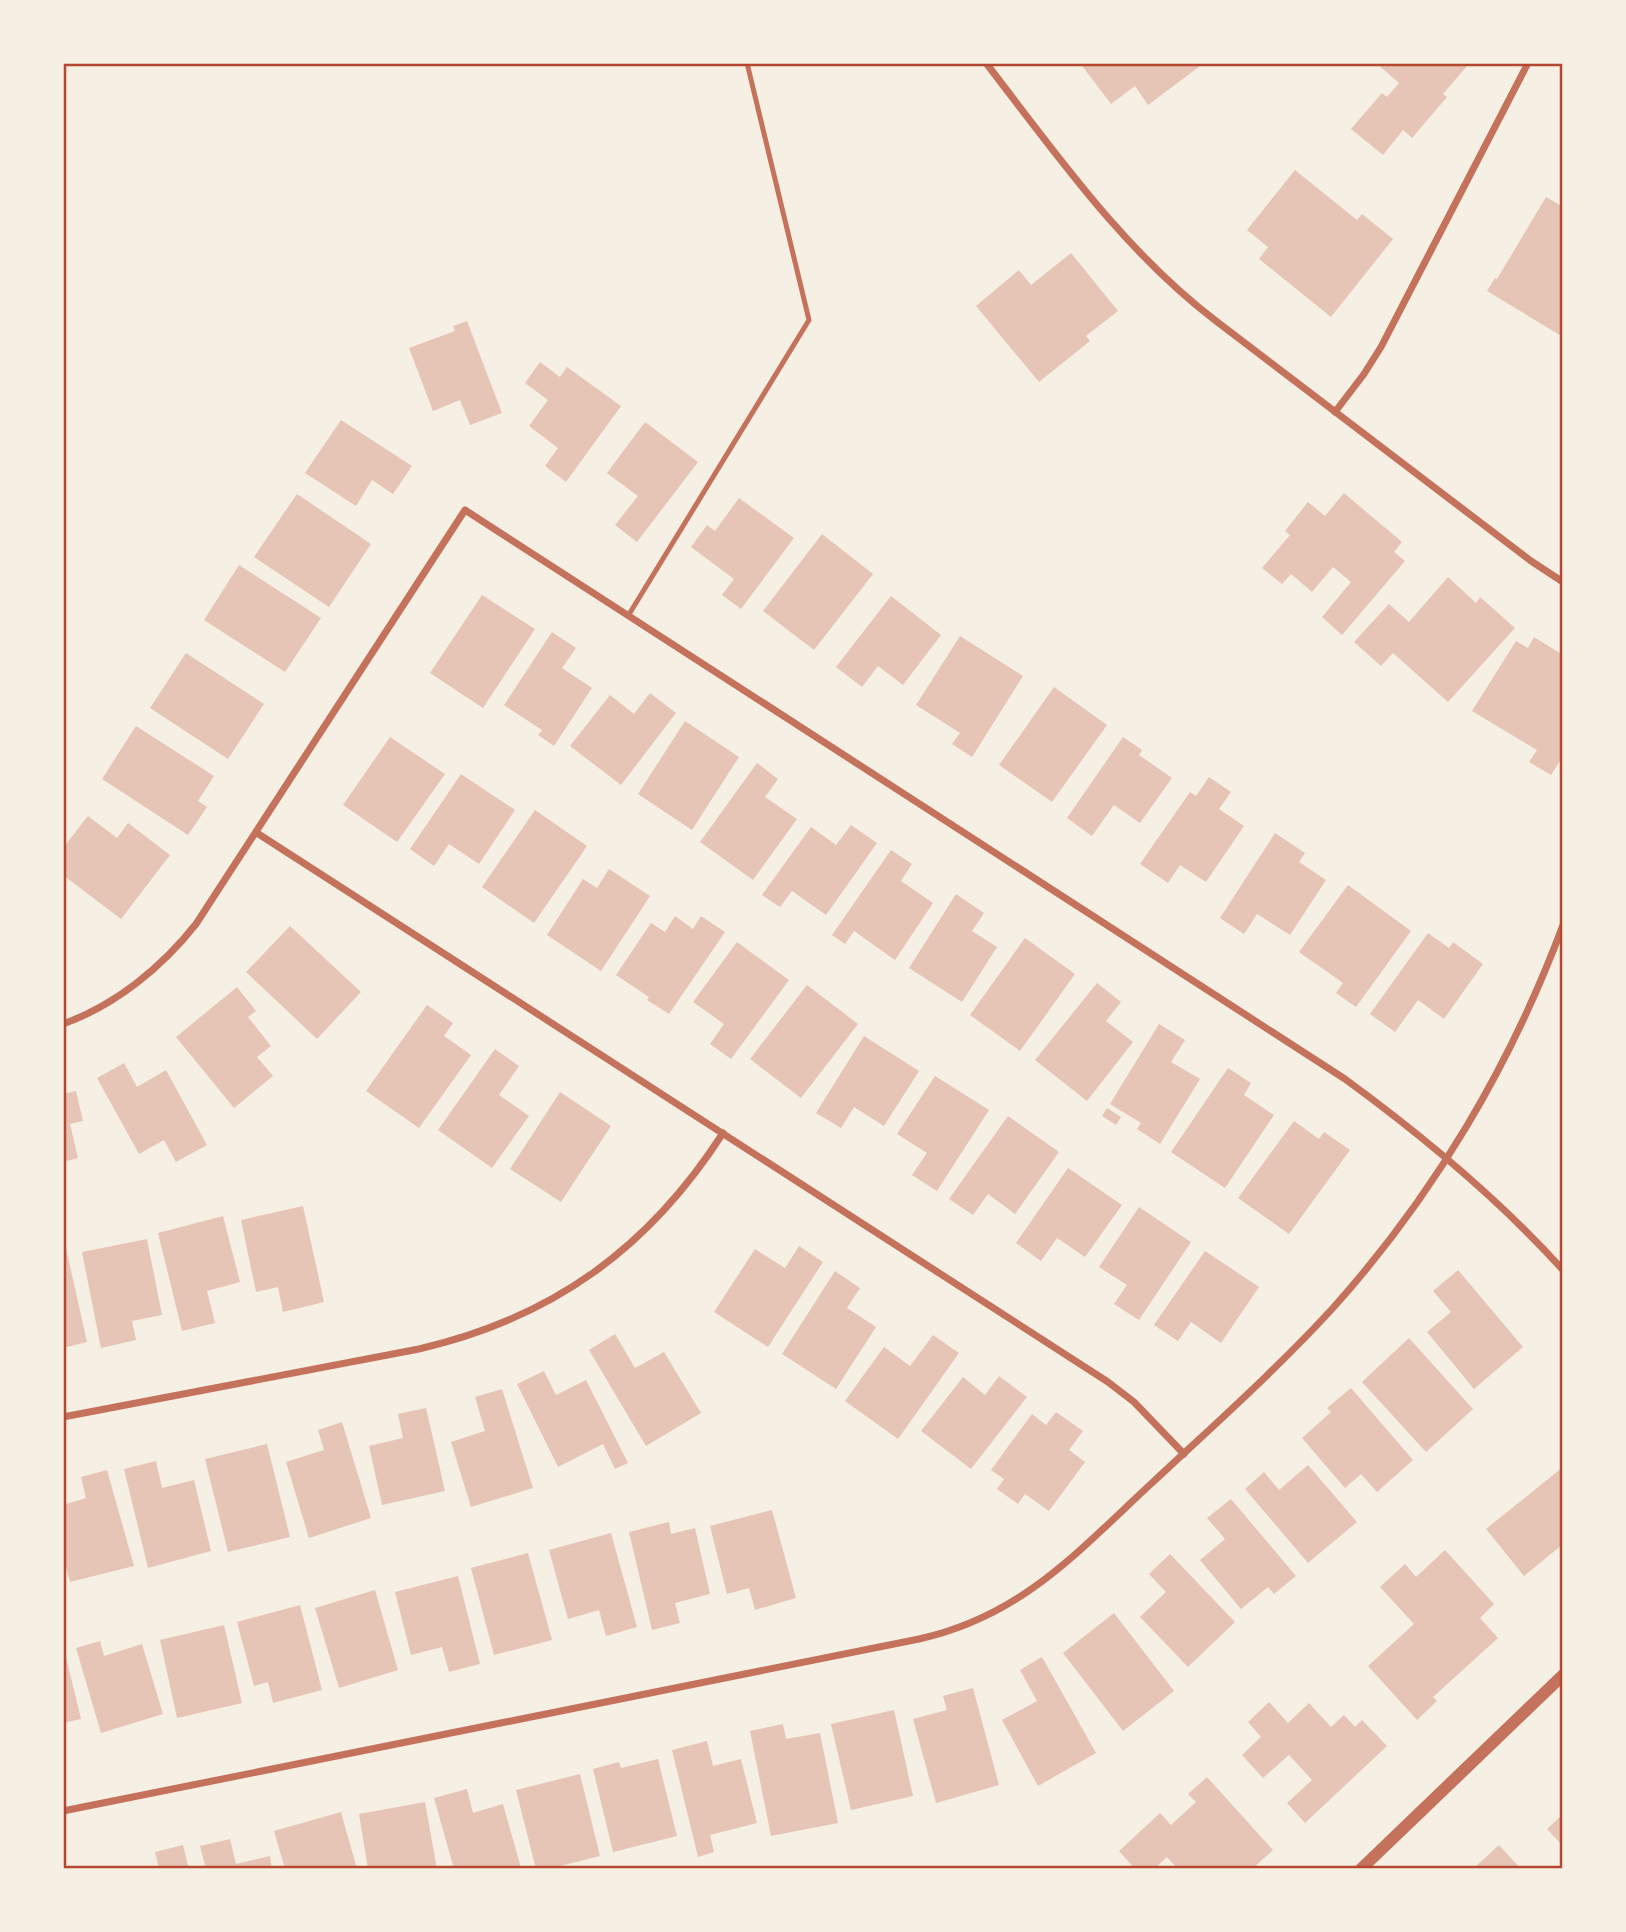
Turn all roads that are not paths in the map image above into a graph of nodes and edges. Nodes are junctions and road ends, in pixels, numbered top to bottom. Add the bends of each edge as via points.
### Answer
1 (747, 63) edge
2 (986, 63) edge
3 (1528, 63) edge
4 (1335, 412) junction
5 (1563, 582) edge
6 (628, 616) junction
7 (257, 832) junction
8 (1563, 925) edge
9 (63, 1024) edge
10 (723, 1133) junction
11 (1447, 1157) junction
12 (1563, 1270) edge
13 (63, 1418) edge
14 (1184, 1454) junction
15 (1563, 1675) edge
16 (63, 1811) edge
17 (1361, 1869) edge

1 - 6 lane via 809,320
2 - 4 street via 1099,209 1141,255 1197,306
3 - 4 street via 1387,337
4 - 5 street
6 - 7 street via 465,510
6 - 11 street via 1335,1073
7 - 9 street via 203,915 171,953 129,988
7 - 10 street
8 - 11 street via 1516,1035
10 - 13 street via 684,1188 643,1233 586,1278 511,1319 419,1349
10 - 14 street via 1108,1382
11 - 12 street
11 - 14 street via 1387,1243 1333,1308
14 - 16 street via 1047,1579 1008,1605 950,1631
15 - 17 street

